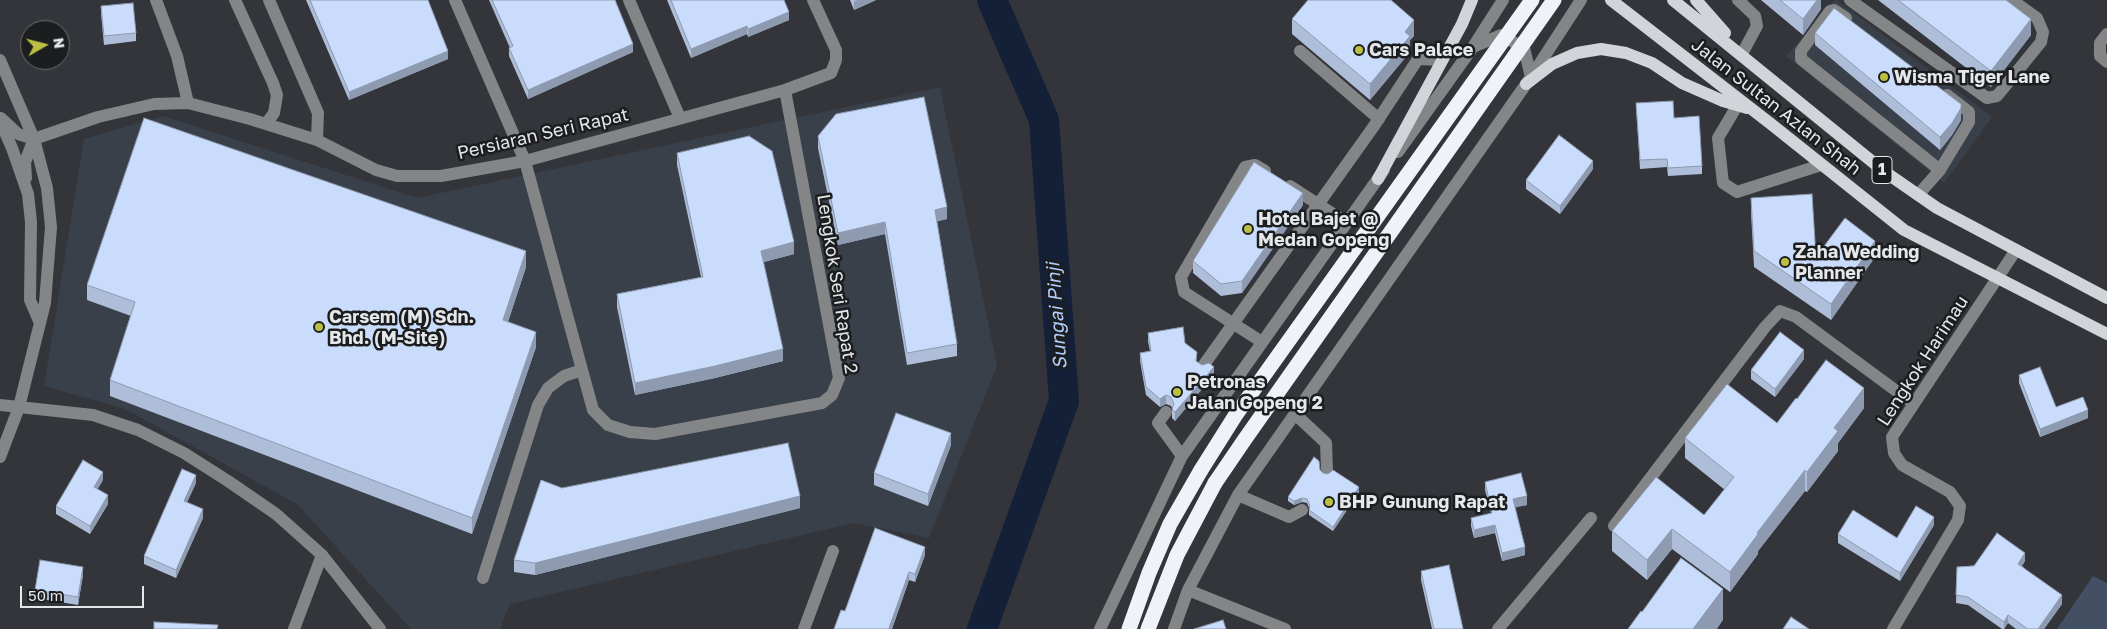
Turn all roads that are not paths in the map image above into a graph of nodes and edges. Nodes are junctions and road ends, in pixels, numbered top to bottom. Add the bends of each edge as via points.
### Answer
1 (156, 0) edge
2 (235, 0) edge
3 (269, 0) edge
4 (456, 0) edge
5 (629, 0) edge
6 (813, 0) edge
7 (1472, 0) edge
8 (1503, 0) edge
9 (1532, 0) edge
10 (1554, 0) edge
11 (1581, 0) edge
12 (1611, 0) edge
13 (1673, 0) edge
14 (1696, 0) edge
15 (1738, 0) edge
16 (1850, 0) edge
17 (2012, 0) edge
18 (1858, 28) edge
19 (2107, 34) edge
20 (1473, 47) junction
21 (1300, 51) dead end
22 (1743, 52) junction
23 (0, 60) edge
24 (1442, 60) junction
25 (2107, 62) edge
26 (1761, 70) junction
27 (1529, 81) junction
28 (1938, 88) edge
29 (785, 90) junction
30 (188, 103) junction
31 (1737, 106) junction
32 (1752, 109) junction
33 (0, 116) edge
34 (680, 118) junction
35 (1379, 119) junction
36 (0, 121) edge
37 (266, 124) junction
38 (34, 139) junction
39 (317, 140) junction
40 (525, 160) junction
41 (1821, 165) junction
42 (1940, 170) junction
43 (1378, 179) junction
44 (28, 194) junction
45 (1918, 195) junction
46 (1319, 204) junction
47 (1347, 223) junction
48 (2016, 250) junction
49 (1997, 278) junction
50 (2107, 298) edge
51 (39, 321) junction
52 (1234, 324) junction
53 (2107, 334) edge
54 (1262, 342) junction
55 (1202, 366) edge
56 (582, 370) junction
57 (1914, 404) junction
58 (0, 405) edge
59 (19, 406) junction
60 (1166, 412) dead end
61 (1295, 414) junction
62 (1182, 456) junction
63 (0, 457) edge
64 (1327, 470) dead end
65 (1238, 495) junction
66 (1302, 510) dead end
67 (1591, 518) dead end
68 (1614, 526) edge
69 (833, 551) dead end
70 (322, 555) junction
71 (1132, 558) junction
72 (483, 578) dead end
73 (1188, 590) junction
74 (294, 629) edge
75 (380, 629) edge
76 (804, 629) edge
77 (1100, 629) edge
78 (1106, 629) edge
79 (1130, 629) edge
80 (1148, 629) edge
81 (1174, 629) edge
82 (1285, 629) edge
83 (1498, 629) edge
84 (1893, 629) edge

1 - 30 street via 177,56
2 - 37 street via 277,95 274,113
3 - 39 street via 318,113
4 - 40 street, Lengkok Seri Rapat 2
5 - 34 street
6 - 29 street, Persiaran Seri Rapat via 836,50 836,60 831,73
7 - 24 main road
8 - 20 street
9 - 79 highway, bridge via 1235,416 1170,524 1148,573
10 - 80 highway, bridge via 1245,439 1177,555
11 - 27 street
12 - 32 main road, Jalan Sultan Azlan Shah / 1
13 - 26 main road, Jalan Sultan Azlan Shah / 1
14 - 22 main road
15 - 22 street via 1755,16 1757,26
16 - 17 street via 1987,98 1997,96 2042,42 2037,18
18 - 42 street via 1834,10 1830,11 1801,51 1802,59
19 - 25 street via 2100,43 2100,56
20 - 27 street via 1501,34 1524,48
20 - 43 street
21 - 35 street
22 - 26 main road
23 - 38 street
24 - 35 street via 1418,59
24 - 43 main road
26 - 45 main road, Jalan Sultan Azlan Shah / 1 via 1885,172
27 - 31 main road via 1552,64 1577,53 1601,49 1626,53 1652,63 1682,83
27 - 61 street
28 - 42 street via 1970,112 1969,122
29 - 34 street, Persiaran Seri Rapat
29 - 56 street, Lengkok Seri Rapat 2 via 839,378 832,395 822,402 655,434 630,432 608,425 593,410
30 - 37 street, Persiaran Seri Rapat
30 - 38 street, Persiaran Seri Rapat via 154,104 98,117
31 - 32 main road
31 - 41 street via 1718,138 1723,183 1737,192
32 - 41 main road, Jalan Sultan Azlan Shah / 1
33 - 38 street via 18,134
34 - 40 street, Persiaran Seri Rapat
35 - 46 street
36 - 44 street
37 - 39 street, Persiaran Seri Rapat
38 - 44 street via 25,162
38 - 51 street via 47,188 51,227 45,303
39 - 40 street, Persiaran Seri Rapat via 376,170 397,176 440,176
40 - 56 street, Lengkok Seri Rapat 2
41 - 49 main road, Jalan Sultan Azlan Shah / 1 via 1904,230
42 - 45 street
43 - 47 street
44 - 51 street via 30,300
45 - 48 main road, Jalan Sultan Azlan Shah / 1
46 - 47 street
46 - 52 street
46 - 52 street via 1255,165 1245,168 1181,277 1184,292
47 - 54 street
48 - 49 street, Lengkok Harimau
48 - 50 main road, Jalan Sultan Azlan Shah / 1
49 - 53 main road, Jalan Sultan Azlan Shah / 1
49 - 57 street, Lengkok Harimau
51 - 59 street
52 - 54 street
52 - 55 street
54 - 62 street
56 - 72 street via 564,376 548,388 538,405
57 - 68 street via 1796,318 1780,311
57 - 84 street, Lengkok Harimau via 1892,437 1894,452 1902,465 1950,492 1960,506 1958,520
58 - 59 street
59 - 63 street
59 - 70 street via 93,415 146,434 228,480 276,514
60 - 62 street via 1158,423
61 - 64 street via 1326,443
61 - 65 street
62 - 71 street
65 - 66 street via 1289,516
65 - 73 street
67 - 83 street
69 - 76 street
70 - 74 street
70 - 75 street
71 - 77 street
71 - 78 street
73 - 81 street
73 - 82 street

